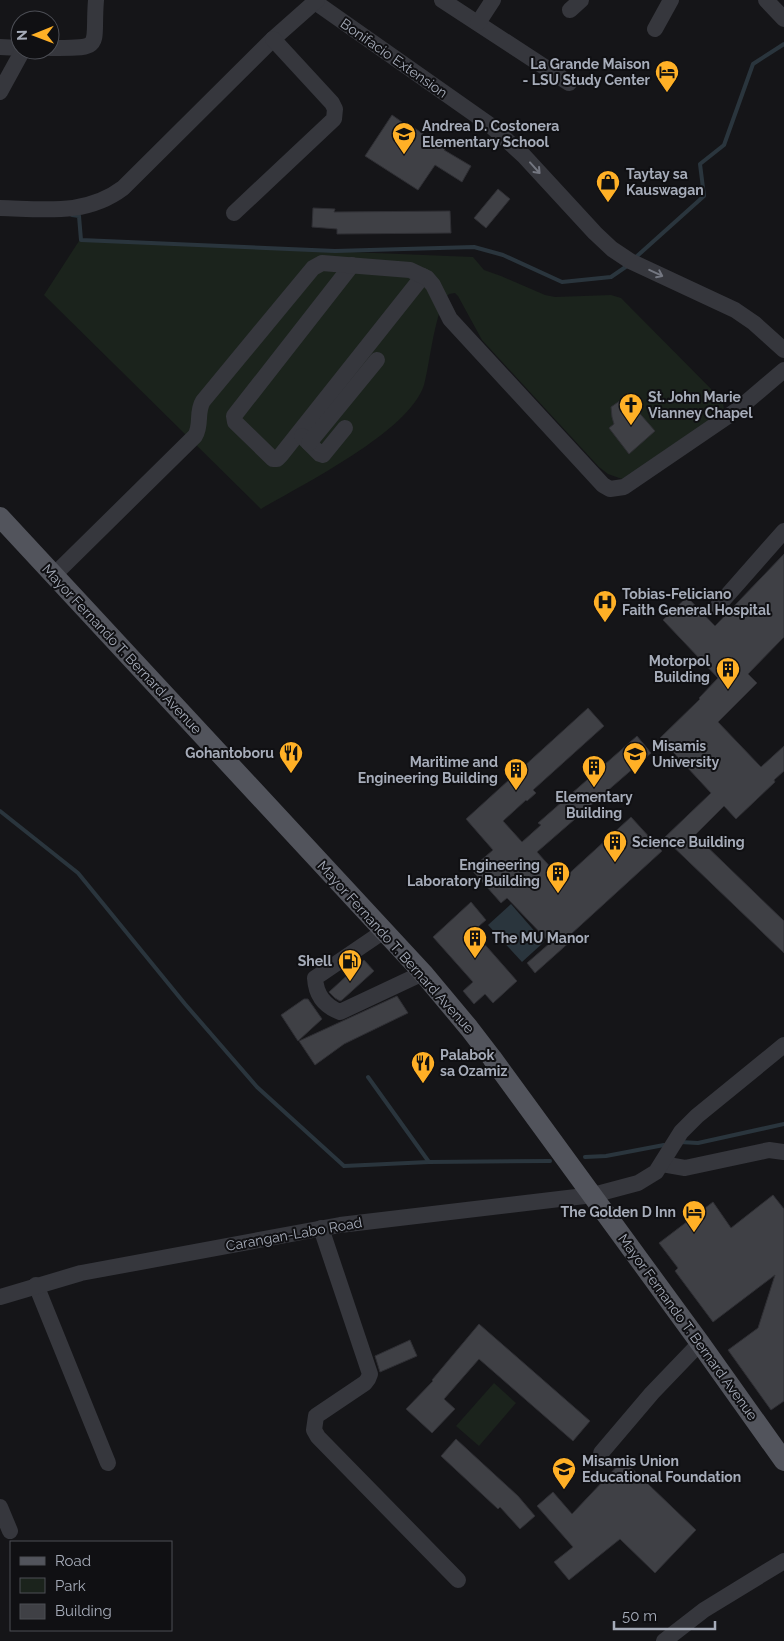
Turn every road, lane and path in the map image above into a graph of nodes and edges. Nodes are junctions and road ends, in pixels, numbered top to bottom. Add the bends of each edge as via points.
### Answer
1 (96, 0) edge
2 (442, 0) edge
3 (493, 0) edge
4 (671, 0) edge
5 (766, 0) edge
6 (316, 1) edge
7 (784, 19) edge
8 (478, 23) junction
9 (655, 29) dead end
10 (273, 39) junction
11 (60, 48) edge
12 (16, 60) edge
13 (569, 83) dead end
14 (0, 92) edge
15 (0, 208) edge
16 (234, 213) dead end
17 (352, 265) junction
18 (423, 276) junction
19 (784, 350) edge
20 (377, 360) dead end
21 (784, 370) edge
22 (345, 428) dead end
23 (304, 438) junction
24 (0, 517) edge
25 (784, 531) edge
26 (54, 575) junction
27 (717, 607) dead end
28 (384, 931) junction
29 (423, 974) junction
30 (784, 1045) edge
31 (784, 1152) edge
32 (662, 1164) junction
33 (593, 1194) junction
34 (321, 1228) junction
35 (36, 1285) junction
36 (0, 1297) edge
37 (700, 1343) junction
38 (601, 1453) dead end
39 (784, 1461) edge
40 (108, 1463) dead end
41 (0, 1507) edge
42 (10, 1531) dead end
43 (784, 1560) edge
44 (458, 1580) dead end
45 (664, 1641) edge

1 - 11 street via 96,30 92,43 82,48
2 - 8 street
3 - 8 street
4 - 9 street
5 - 7 street
6 - 10 street, Bonifacio Extension
6 -> 19 street, Bonifacio Extension via 490,125 612,249 630,261 735,310
8 - 13 street
10 - 15 street, Bonifacio Extension via 112,196 98,203 68,209
10 - 16 street via 332,103 334,120
12 - 14 street
17 - 18 street via 410,270
17 - 23 street via 234,416 235,422 274,460
17 - 26 street via 322,263 314,268 203,401 195,436
18 - 21 street via 433,285 458,328 610,489 624,487 717,424
18 - 23 street
20 - 23 street
22 - 23 street via 323,455
24 - 26 main road, Mayor Fernando T. Bernard Avenue
25 - 27 street
26 - 28 main road, Mayor Fernando T. Bernard Avenue
28 - 29 main road, Mayor Fernando T. Bernard Avenue
28 - 29 street via 315,978 315,987 323,1002 340,1012
29 - 33 main road, Mayor Fernando T. Bernard Avenue via 469,1028
30 - 32 street, Carangan-Labo Road via 688,1124
31 - 32 street via 769,1150 685,1168
32 - 33 street, Carangan-Labo Road via 638,1183
33 - 34 street, Carangan-Labo Road
33 - 37 main road, Mayor Fernando T. Bernard Avenue
34 - 35 street, Carangan-Labo Road via 81,1273
34 - 44 street via 370,1374 365,1383 316,1416 314,1430
35 - 36 street, Carangan-Labo Road
35 - 40 street
37 - 38 street via 652,1392
37 - 39 main road, Mayor Fernando T. Bernard Avenue
41 - 42 street
43 - 45 street via 704,1610

